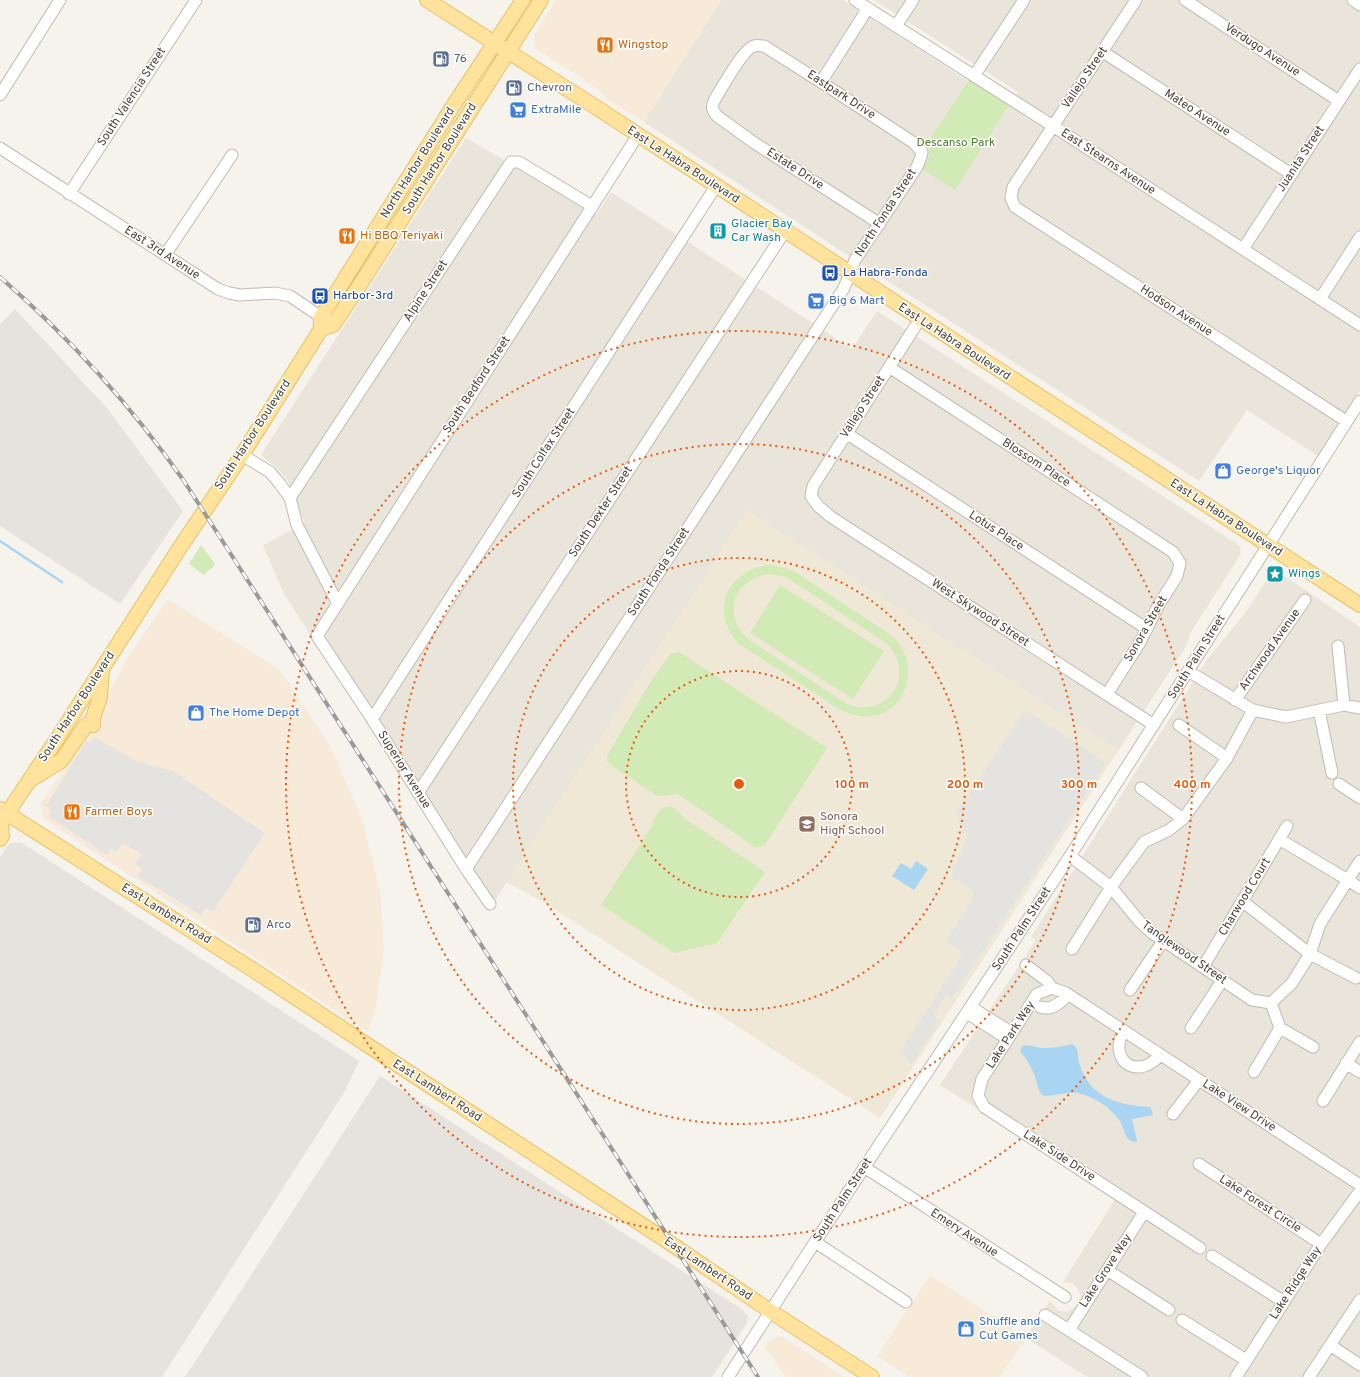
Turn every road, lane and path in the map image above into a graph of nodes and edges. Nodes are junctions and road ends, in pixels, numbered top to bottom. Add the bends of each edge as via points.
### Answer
1 (60, 0) edge
2 (196, 0) edge
3 (428, 0) edge
4 (523, 0) edge
5 (541, 0) edge
6 (855, 0) edge
7 (913, 0) edge
8 (1024, 0) edge
9 (1136, 0) edge
10 (1185, 0) edge
11 (1352, 0) edge
12 (1360, 5) edge
13 (868, 8) junction
14 (896, 26) junction
15 (494, 43) junction
16 (508, 52) junction
17 (1103, 52) junction
18 (1360, 69) edge
19 (974, 76) junction
20 (821, 82) junction
21 (0, 94) edge
22 (1339, 101) junction
23 (713, 110) joint
24 (1053, 126) junction
25 (638, 135) junction
26 (0, 148) edge
27 (922, 152) joint
28 (232, 155) dead end
29 (1291, 174) junction
30 (716, 186) junction
31 (69, 194) junction
32 (1011, 198) joint
33 (592, 206) junction
34 (880, 224) junction
35 (785, 231) junction
36 (1360, 236) edge
37 (1243, 249) junction
38 (166, 254) junction
39 (850, 274) junction
40 (1320, 299) junction
41 (920, 319) junction
42 (325, 323) junction
43 (1360, 325) edge
44 (889, 367) junction
45 (1360, 401) edge
46 (1346, 421) junction
47 (846, 433) junction
48 (242, 455) junction
49 (811, 496) joint
50 (290, 498) junction
51 (1268, 545) junction
52 (1180, 563) joint
53 (1305, 600) dead end
54 (338, 604) junction
55 (1360, 605) edge
56 (1147, 629) junction
57 (317, 636) joint
58 (1338, 646) dead end
59 (102, 667) junction
60 (1188, 671) junction
61 (1107, 694) junction
62 (1235, 700) junction
63 (1344, 705) junction
64 (1360, 708) edge
65 (1253, 710) junction
66 (1319, 710) junction
67 (372, 719) junction
68 (1154, 725) junction
69 (1179, 725) dead end
70 (1227, 758) junction
71 (1332, 773) dead end
72 (29, 781) junction
73 (1339, 784) dead end
74 (1141, 788) dead end
75 (418, 793) junction
76 (1360, 798) edge
77 (2, 817) edge
78 (1183, 818) junction
79 (1287, 826) dead end
80 (0, 839) edge
81 (1279, 839) junction
82 (1070, 856) junction
83 (1360, 861) edge
84 (466, 869) junction
85 (1348, 880) junction
86 (1111, 887) junction
87 (1360, 888) edge
88 (1242, 901) junction
89 (490, 904) dead end
90 (1164, 941) junction
91 (1072, 948) dead end
92 (1310, 954) junction
93 (1026, 965) dead end
94 (1203, 967) junction
95 (1356, 978) dead end
96 (1222, 981) junction
97 (1052, 988) junction
98 (1130, 990) dead end
99 (1068, 994) junction
100 (1271, 1003) junction
101 (1040, 1007) dead end
102 (969, 1010) junction
103 (1191, 1028) dead end
104 (1280, 1028) junction
105 (1120, 1029) junction
106 (1010, 1036) junction
107 (1360, 1042) edge
108 (1313, 1047) dead end
109 (1160, 1055) junction
110 (1346, 1063) junction
111 (1254, 1072) dead end
112 (1360, 1072) edge
113 (1199, 1080) junction
114 (978, 1096) joint
115 (1323, 1101) dead end
116 (1173, 1114) dead end
117 (1199, 1164) dead end
118 (864, 1167) junction
119 (1360, 1185) edge
120 (1360, 1191) edge
121 (1144, 1212) junction
122 (815, 1242) junction
123 (1321, 1244) junction
124 (1200, 1248) dead end
125 (1212, 1256) dead end
126 (1107, 1270) junction
127 (1065, 1297) dead end
128 (1360, 1300) edge
129 (906, 1302) dead end
130 (1284, 1302) junction
131 (1169, 1310) dead end
132 (770, 1311) junction
133 (1045, 1315) dead end
134 (1182, 1320) dead end
135 (1069, 1330) junction
136 (1330, 1345) junction
137 (1246, 1360) junction
138 (1360, 1365) edge
139 (728, 1377) edge
140 (872, 1377) edge
141 (1142, 1377) edge
142 (1236, 1377) edge
143 (1309, 1377) edge

1 - 21 street
2 - 31 street, South Valencia Street
3 - 15 main road, East La Habra Boulevard
4 - 15 main road, North Harbor Boulevard
5 - 16 main road
6 - 13 street, East Stearns Avenue
7 - 14 street
8 - 19 street
9 - 17 street, Vallejo Street
10 - 22 street, Verdugo Avenue
11 - 12 street
13 - 14 street, East Stearns Avenue
13 - 20 street
14 - 19 street, East Stearns Avenue
15 - 16 main road, East La Habra Boulevard
15 - 42 main road, North Harbor Boulevard via 394,199
16 - 25 main road, East La Habra Boulevard
16 - 42 main road, South Harbor Boulevard
17 - 24 street, Vallejo Street
17 - 29 street, Mateo Avenue
18 - 22 street, Juanita Street
19 - 24 street, East Stearns Avenue
20 - 23 street, Eastpark Drive via 764,46 756,45 743,54 715,99
20 - 27 street, Eastpark Drive via 914,143
22 - 29 street, Juanita Street
23 - 34 street, Estate Drive via 723,121
24 - 32 street, Vallejo Street via 1013,187
24 - 37 street, East Stearns Avenue
25 - 30 main road, East La Habra Boulevard
25 - 33 street, South Bedford Street
26 - 31 street, East 3rd Avenue
27 - 34 street, North Fonda Street via 917,167
28 - 38 street
29 - 37 street, Juanita Street
30 - 35 main road, East La Habra Boulevard
30 - 67 street, South Colfax Street
31 - 38 street, East 3rd Avenue
32 - 46 street, Hodson Avenue via 1015,207
33 - 50 street, Alpine Street via 519,162 511,162
33 - 54 street, South Bedford Street
34 - 39 street, North Fonda Street via 855,260
35 - 39 main road, East La Habra Boulevard
35 - 75 street, South Dexter Street
36 - 40 street
37 - 40 street, East Stearns Avenue
38 - 42 street, East 3rd Avenue via 218,289 253,296 276,293 290,296
39 - 41 main road, East La Habra Boulevard
39 - 84 street, South Fonda Street via 844,288
40 - 43 street, East Stearns Avenue
41 - 44 street, Vallejo Street
41 - 51 main road, East La Habra Boulevard
42 - 48 main road, South Harbor Boulevard
44 - 47 street, Vallejo Street
44 - 52 street, Blossom Place via 1173,552
45 - 46 street, South Palm Street
46 - 51 street, South Palm Street
47 - 49 street, Vallejo Street via 813,486
47 - 56 street, Lotus Place
48 - 50 street via 270,472
48 - 59 main road, South Harbor Boulevard
49 - 61 street, West Skywood Street via 818,506 831,516
50 - 54 street via 297,525
51 - 55 main road, East La Habra Boulevard
51 - 60 street, South Palm Street
52 - 56 street, Sonora Street via 1177,576
53 - 62 street, Archwood Avenue
54 - 57 street, South Bedford Street
56 - 61 street, Sonora Street
57 - 67 street, Superior Avenue
58 - 63 street
59 - 72 main road, South Harbor Boulevard
59 - 72 main road via 100,697 90,725 61,761
60 - 62 street
60 - 68 street, South Palm Street
61 - 68 street, West Skywood Street
62 - 65 street
63 - 64 street
63 - 66 street
65 - 66 street via 1286,717
65 - 70 street, Archwood Avenue
66 - 71 street
67 - 75 street, Superior Avenue
68 - 82 street, South Palm Street
69 - 70 street
70 - 78 street, Archwood Avenue
72 - 77 main road, South Harbor Boulevard
73 - 76 street
74 - 78 street
75 - 84 street, Superior Avenue
77 - 80 main road
77 - 132 main road, East Lambert Road via 258,973
78 - 86 street, Archwood Avenue via 1169,830 1144,842
79 - 81 street, Charwood Court
81 - 85 street
81 - 88 street, Charwood Court
82 - 86 street, Tanglewood Street
82 - 102 street, South Palm Street
83 - 85 street
84 - 89 street, Superior Avenue
85 - 87 street
85 - 92 street via 1320,924
86 - 90 street, Tanglewood Street via 1139,921
86 - 91 street, Archwood Avenue
88 - 92 street
88 - 94 street, Charwood Court
90 - 94 street, Tanglewood Street
90 - 98 street
92 - 95 street
92 - 100 street via 1292,982
93 - 97 street
94 - 96 street, Tanglewood Street
96 - 100 street, Tanglewood Street via 1252,1000
96 - 103 street
97 - 99 street
97 - 106 street, Lake Park Way via 1037,994
99 - 101 street via 1050,1008
99 - 105 street
100 - 104 street
102 - 106 street
102 - 118 street, South Palm Street
104 - 108 street
104 - 111 street
105 - 109 street, Lake View Drive
105 - 109 street via 1118,1048 1126,1063 1138,1068 1143,1067
106 - 114 street, Lake Park Way via 982,1079
107 - 110 street
109 - 113 street, Lake View Drive
110 - 112 street
110 - 115 street
113 - 116 street
113 - 119 street, Lake View Drive
114 - 121 street, Lake Side Drive via 984,1107
117 - 123 street, Lake Forest Circle
118 - 122 street, South Palm Street
118 - 127 street, Emery Avenue
120 - 123 street, Lake Ridge Way
121 - 124 street, Lake Side Drive
121 - 126 street, Lake Grove Way
122 - 129 street
122 - 132 street, South Palm Street
123 - 130 street, Lake Ridge Way
125 - 130 street
126 - 131 street
126 - 135 street, Lake Grove Way
128 - 136 street
130 - 137 street, Lake Ridge Way
132 - 139 street, South Palm Street
132 - 140 main road, East Lambert Road
133 - 135 street
134 - 137 street
135 - 141 street
136 - 138 street
136 - 143 street
137 - 142 street, Lake Ridge Way

